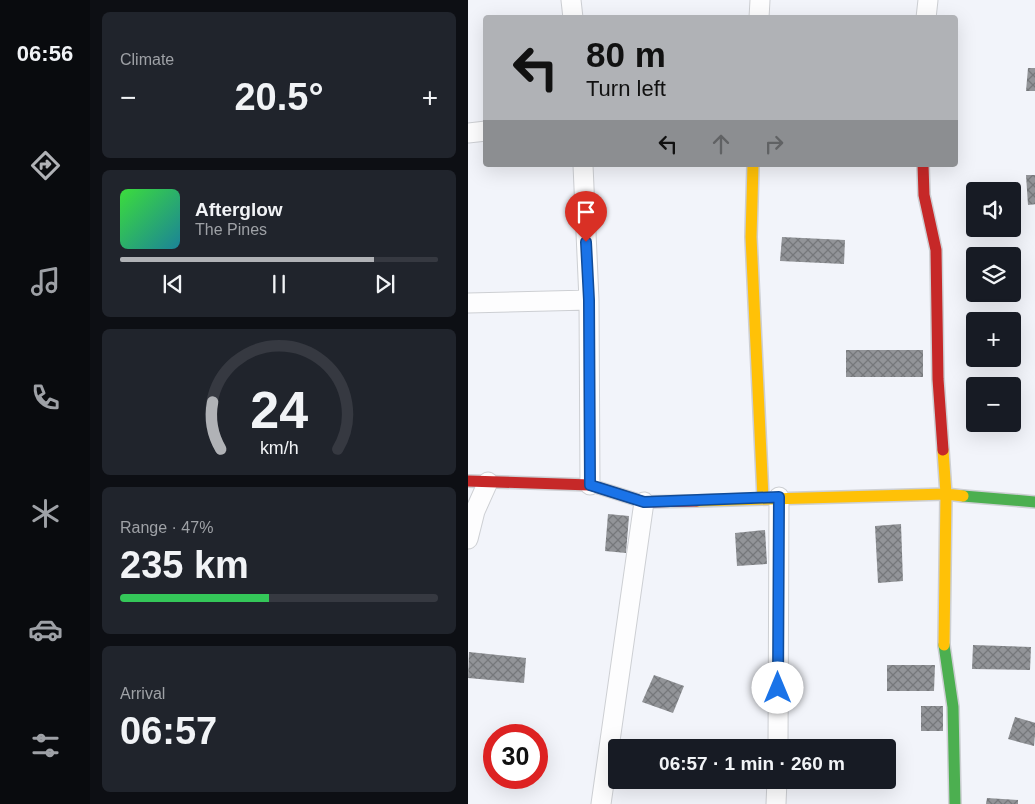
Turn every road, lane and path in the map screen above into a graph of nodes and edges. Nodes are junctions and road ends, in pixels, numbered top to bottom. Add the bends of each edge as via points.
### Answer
1 (571, 0) edge
2 (760, 0) edge
3 (928, 0) edge
4 (572, 15) edge
5 (759, 15) edge
6 (926, 15) edge
7 (483, 131) edge
8 (468, 133) edge
9 (583, 167) edge
10 (753, 167) edge
11 (923, 167) edge
12 (589, 300) junction
13 (468, 303) edge
14 (468, 482) edge
15 (488, 482) junction
16 (590, 485) junction
17 (946, 494) junction
18 (771, 497) junction
19 (644, 502) junction
20 (1036, 502) edge
21 (468, 539) edge
22 (778, 739) edge
23 (777, 789) edge
24 (602, 804) edge
25 (776, 804) edge
26 (955, 804) edge

1 - 4 street
2 - 5 street
3 - 6 street
7 - 8 street
9 - 12 street
10 - 18 street via 751,237
11 - 17 street via 924,195 936,250 938,379
12 - 13 street
12 - 16 street
14 - 15 street
15 - 16 street
15 - 21 street via 475,511
16 - 19 street
17 - 18 street
17 - 20 street
17 - 26 street via 944,642 953,707
18 - 19 street
18 - 22 street
19 - 24 street
23 - 25 street

